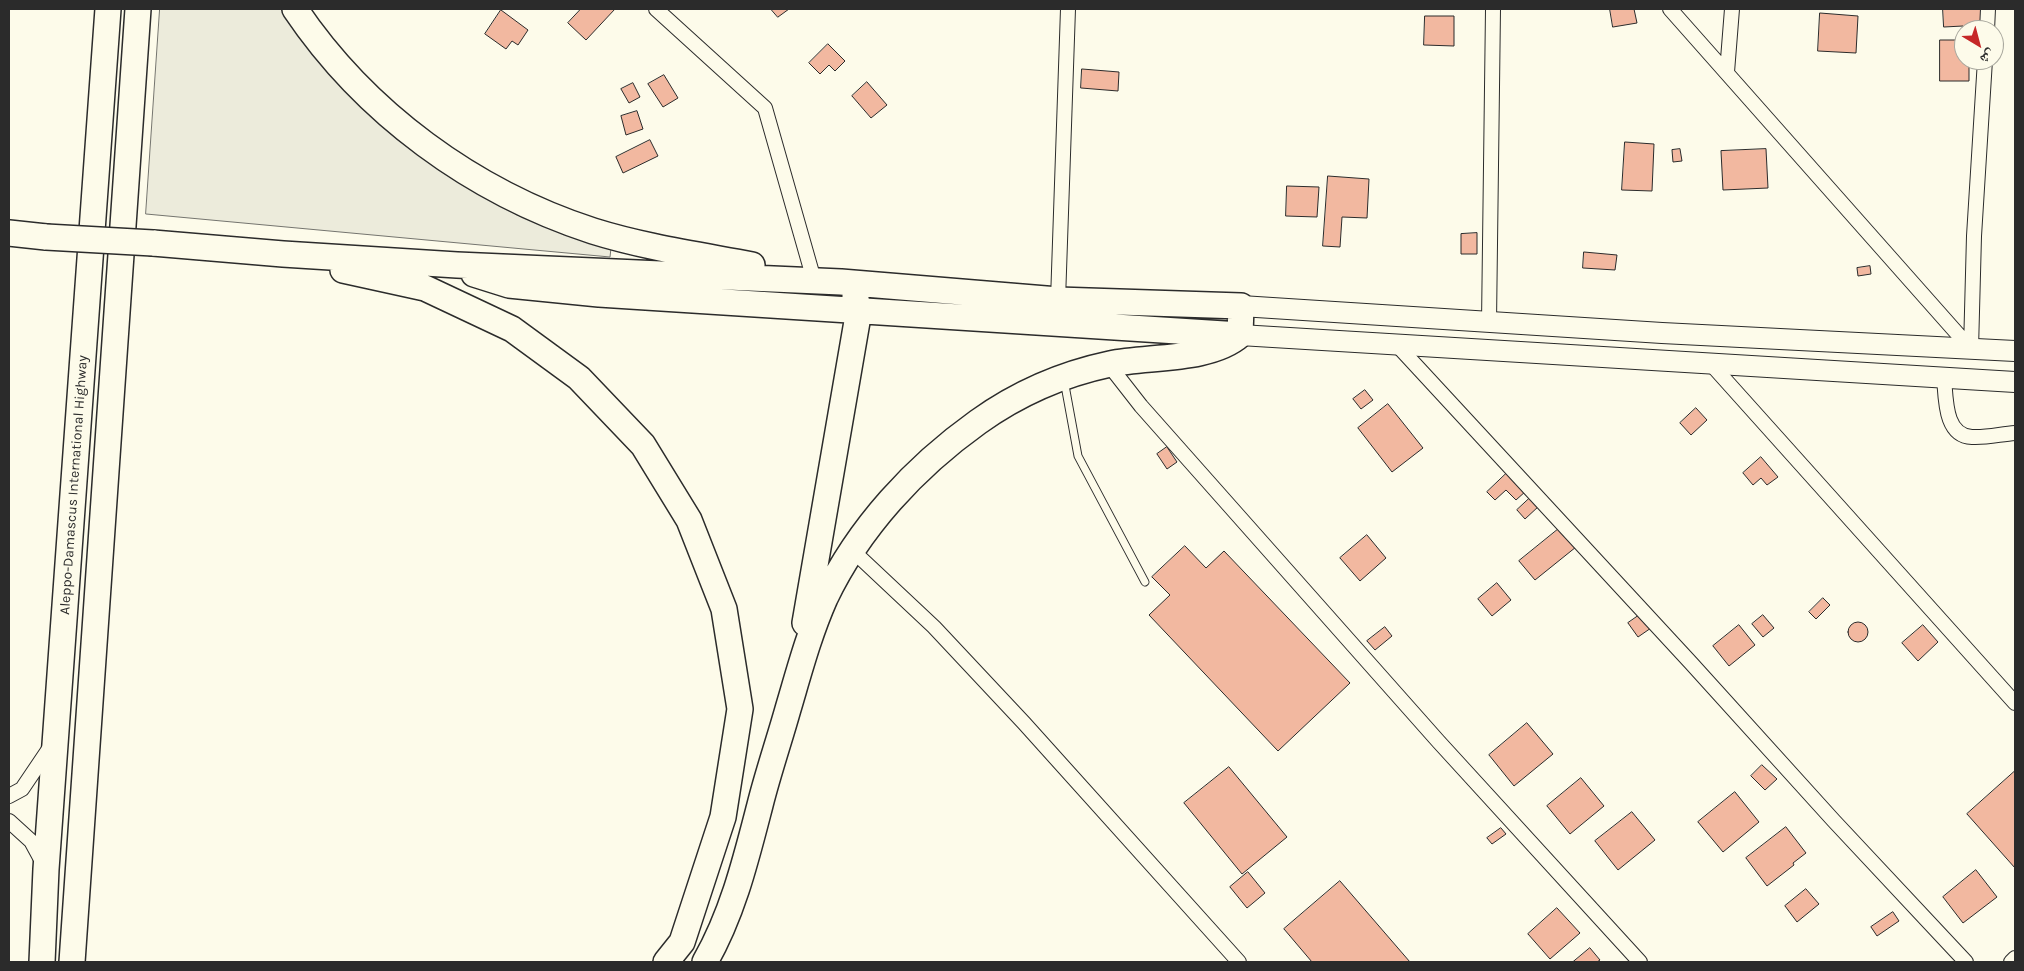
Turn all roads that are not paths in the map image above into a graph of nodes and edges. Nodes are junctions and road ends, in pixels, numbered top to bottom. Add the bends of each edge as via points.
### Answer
1 (108, 9) edge
2 (138, 9) edge
3 (295, 9) edge
4 (656, 9) edge
5 (1068, 9) edge
6 (1493, 9) edge
7 (1670, 9) edge
8 (1732, 9) edge
9 (1984, 70) edge
10 (1727, 72) junction
11 (9, 233) edge
12 (283, 254) junction
13 (457, 265) junction
14 (808, 280) junction
15 (841, 282) junction
16 (1058, 300) junction
17 (1241, 306) junction
18 (859, 310) junction
19 (1489, 322) junction
20 (1240, 335) junction
21 (1396, 346) junction
22 (1971, 349) junction
23 (2015, 351) edge
24 (1711, 364) junction
25 (1109, 365) junction
26 (1063, 378) junction
27 (1944, 378) junction
28 (2015, 382) edge
29 (2015, 433) edge
30 (852, 550) junction
31 (1145, 582) dead end
32 (793, 694) junction
33 (2015, 703) edge
34 (56, 739) junction
35 (9, 796) edge
36 (9, 821) edge
37 (46, 869) junction
38 (2015, 958) edge
39 (73, 961) edge
40 (42, 962) edge
41 (666, 962) edge
42 (705, 962) edge
43 (1239, 962) edge
44 (1640, 962) edge
45 (1966, 962) edge
46 (2011, 962) edge

1 - 34 highway, Aleppo-Damascus International Highway
2 - 39 highway
3 - 14 highway via 333,59 396,122 431,149 491,187 541,212 594,231 648,245 777,269
4 - 14 street via 764,108
5 - 16 street
6 - 19 street
7 - 10 street
8 - 10 street
9 - 22 street
10 - 22 street
11 - 12 highway, bridge
12 - 13 highway
12 - 41 highway via 425,288 512,329 579,378 643,445 689,520 724,609 740,709 723,817 682,942
13 - 14 highway
13 - 18 highway via 482,278 509,285 599,294
14 - 15 highway
15 - 16 highway
15 - 18 highway via 854,293
16 - 17 highway
17 - 19 main road
17 - 20 highway
18 - 20 highway
18 - 32 highway
19 - 22 main road
20 - 21 main road
20 - 25 highway via 1231,343 1203,352
21 - 24 main road
21 - 45 street
22 - 23 main road
24 - 27 main road
24 - 33 street
25 - 26 highway
25 - 44 street via 1141,406 1400,698
26 - 30 highway via 998,409 954,441 909,481
26 - 31 lane via 1078,456
27 - 28 main road
27 - 29 street via 1949,419 1960,433 1971,438
30 - 32 highway via 814,624
30 - 43 street via 934,626
32 - 42 highway via 760,803 746,864 720,936
34 - 35 street via 22,789
34 - 37 highway, Aleppo-Damascus International Highway
36 - 37 street via 31,841
37 - 40 highway, Aleppo-Damascus International Highway
38 - 46 street

